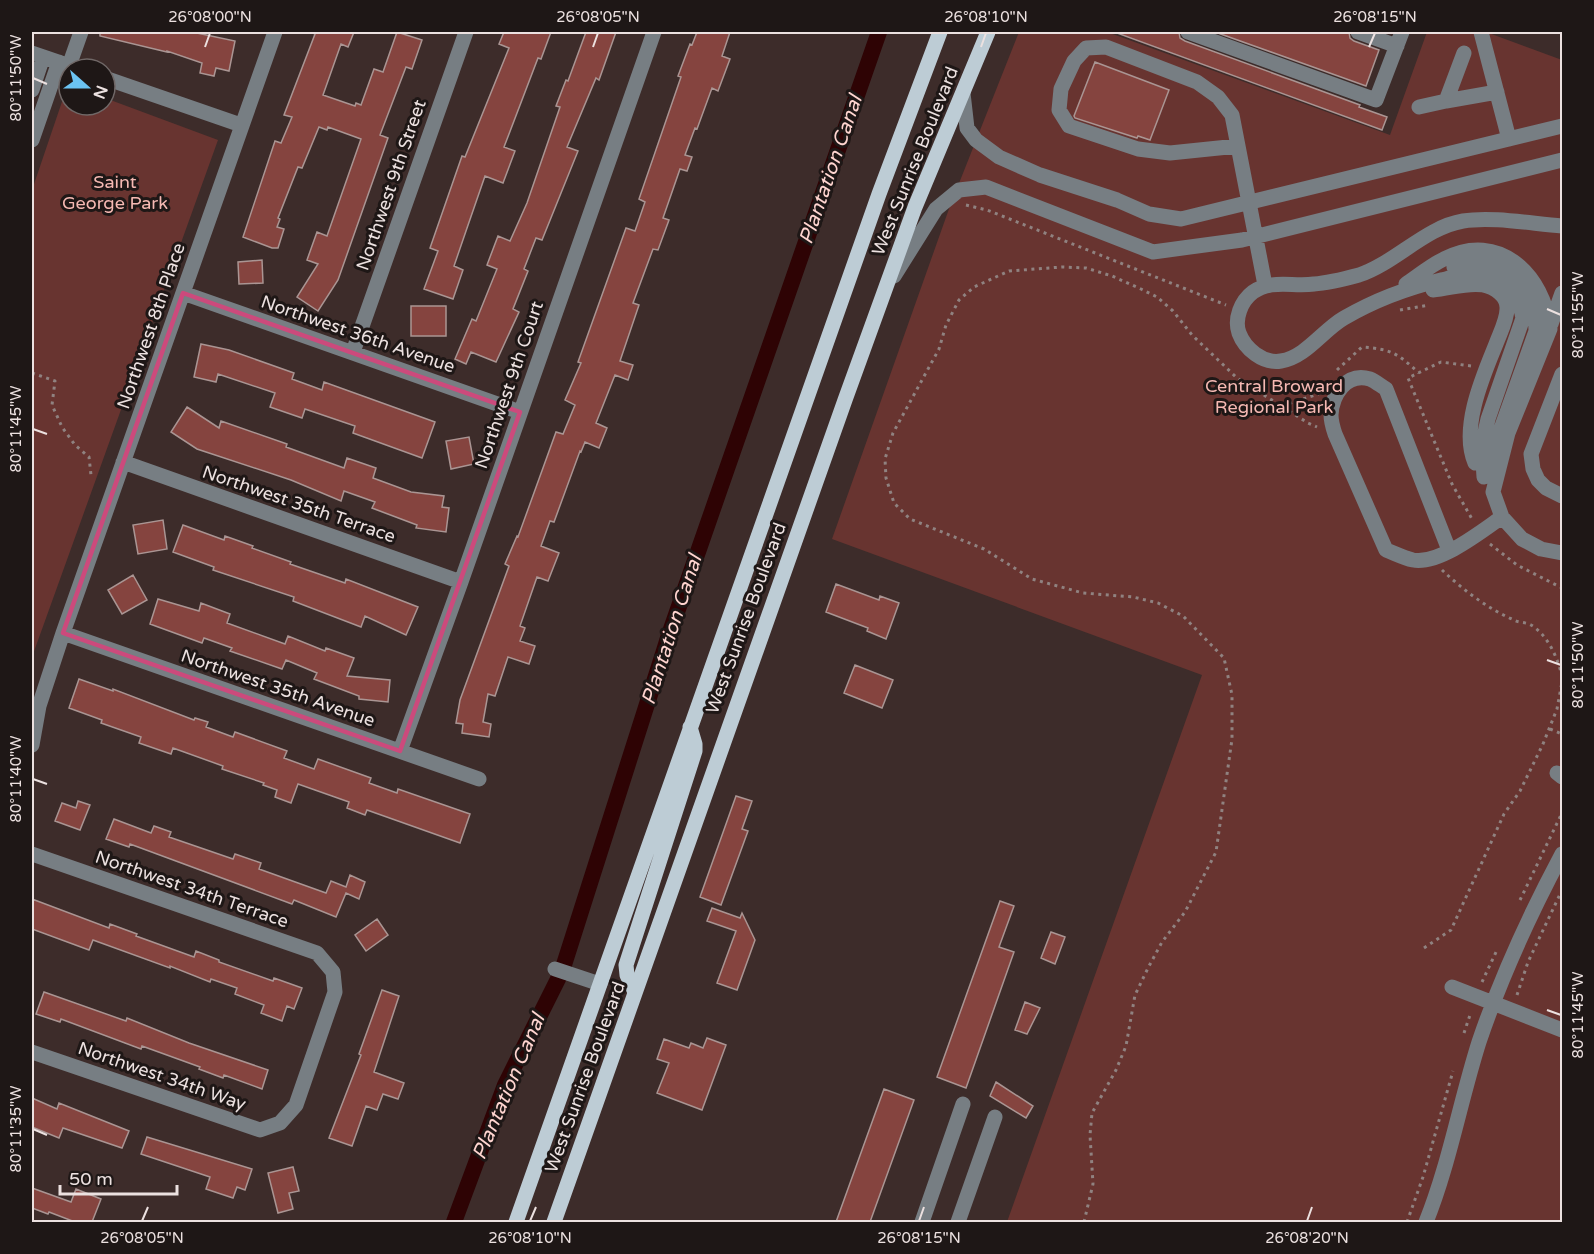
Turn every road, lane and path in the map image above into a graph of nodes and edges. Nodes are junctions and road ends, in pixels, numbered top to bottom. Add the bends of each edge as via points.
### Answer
1 (81, 32) edge
2 (275, 32) edge
3 (466, 32) edge
4 (654, 32) edge
5 (940, 32) edge
6 (988, 32) edge
7 (1188, 32) edge
8 (1358, 32) edge
9 (1481, 32) edge
10 (1399, 39) edge
11 (1464, 53) dead end
12 (37, 55) edge
13 (72, 57) edge
14 (57, 62) edge
15 (117, 82) edge
16 (32, 90) edge
17 (57, 90) edge
18 (1497, 92) junction
19 (963, 93) junction
20 (1446, 101) junction
21 (1419, 107) dead end
22 (241, 125) junction
23 (1563, 126) edge
24 (32, 140) edge
25 (1509, 140) junction
26 (1238, 146) junction
27 (1563, 160) edge
28 (1249, 202) junction
29 (956, 203) dead end
30 (1563, 226) edge
31 (1256, 237) junction
32 (1265, 285) junction
33 (886, 288) junction
34 (183, 293) junction
35 (1563, 293) edge
36 (1391, 295) junction
37 (1228, 306) dead end
38 (1550, 328) junction
39 (353, 352) junction
40 (1477, 366) dead end
41 (32, 373) edge
42 (1563, 374) edge
43 (520, 412) junction
44 (1514, 419) junction
45 (1540, 431) junction
46 (1335, 434) junction
47 (123, 462) junction
48 (92, 476) dead end
49 (1484, 477) junction
50 (1493, 492) junction
51 (1560, 493) edge
52 (1502, 517) junction
53 (1480, 532) junction
54 (1449, 550) junction
55 (1563, 553) edge
56 (1430, 558) junction
57 (461, 582) junction
58 (1563, 588) edge
59 (63, 633) junction
60 (1563, 676) edge
61 (1563, 682) edge
62 (690, 727) junction
63 (1550, 729) junction
64 (1563, 734) edge
65 (32, 746) edge
66 (400, 751) junction
67 (479, 779) dead end
68 (1563, 854) edge
69 (32, 855) edge
70 (1563, 890) edge
71 (1425, 948) dead end
72 (562, 971) dead end
73 (600, 984) junction
74 (1452, 987) dead end
75 (635, 992) junction
76 (1517, 995) dead end
77 (1493, 1003) junction
78 (1471, 1012) dead end
79 (1563, 1030) edge
80 (1464, 1034) dead end
81 (32, 1052) edge
82 (1454, 1067) dead end
83 (963, 1104) dead end
84 (994, 1117) dead end
85 (280, 1123) joint
86 (516, 1222) edge
87 (554, 1222) edge
88 (922, 1222) edge
89 (958, 1222) edge
90 (1084, 1222) edge
91 (1407, 1222) edge
92 (1426, 1222) edge

1 - 13 street
2 - 22 street, Northwest 8th Place
3 - 39 street, Northwest 9th Street
4 - 43 street, Northwest 9th Court
5 - 62 main road, West Sunrise Boulevard
6 - 19 main road, West Sunrise Boulevard
7 - 10 street via 1376,100
8 - 10 street
9 - 18 street
11 - 20 street
12 - 14 street
12 - 16 street
15 - 22 street
17 - 24 street
18 - 20 street
18 - 25 street
19 - 28 street via 966,128 976,140 999,157 1040,175 1149,214 1181,219
19 - 33 main road, West Sunrise Boulevard
20 - 21 street
22 - 34 street, Northwest 8th Place
23 - 25 street
25 - 28 street
26 - 26 street via 1232,115 1211,92 1197,82 1106,46 1086,48 1074,61 1061,88 1059,110 1069,126 1138,149 1170,153
26 - 28 street
27 - 31 street
28 - 31 street
29 - 37 path via 987,210
30 - 32 street via 1462,221 1445,226 1377,268 1358,275 1312,285
31 - 32 street
31 - 33 street via 1153,252 986,187 958,190 936,209
32 - 36 street via 1245,300 1238,330 1254,353 1278,362 1303,351 1343,319
33 - 75 main road, West Sunrise Boulevard
34 - 39 street, Northwest 36th Avenue
34 - 47 street, Northwest 8th Place
35 - 38 street
36 - 38 street via 1445,258 1479,250 1493,252 1510,259 1535,282 1548,311
36 - 49 street via 1483,285 1503,296 1508,307 1505,321 1472,409 1474,460
36 - 49 street via 1445,270 1484,262 1517,276 1532,300 1536,331
38 - 44 street
39 - 43 street, Northwest 36th Avenue
40 - 53 path via 1441,362 1408,378 1452,484
41 - 48 path via 55,381 52,405 75,446 89,458
42 - 45 street
43 - 57 street, Northwest 9th Court
44 - 45 street
44 - 50 street
45 - 51 street via 1531,454 1533,470 1546,488
46 - 54 street via 1331,417 1335,395 1343,385 1354,379 1370,379 1386,389
46 - 56 street via 1386,550 1415,561
46 - 90 path via 1308,423 1237,378 1157,297 1112,276 1086,268 1062,267 1008,271 974,287 959,300 939,349 893,434 885,459 894,504 910,519 984,549 1032,579 1083,594 1158,603 1183,616 1224,658 1232,695 1232,739 1216,852 1185,912 1148,968 1135,996 1126,1046 1092,1113 1093,1184
47 - 57 street, Northwest 35th Terrace
47 - 59 street, Northwest 8th Place
49 - 50 street
50 - 52 street
52 - 53 street
52 - 55 street via 1522,539 1541,549
53 - 54 street
53 - 58 path via 1517,565
54 - 56 street
56 - 60 path via 1460,587 1514,621 1531,625 1558,659
57 - 66 street, Northwest 9th Court
59 - 65 street via 39,706
59 - 66 street, Northwest 35th Avenue
61 - 63 path
62 - 73 main road, West Sunrise Boulevard
62 - 75 main road via 695,751 626,965
63 - 64 path
63 - 71 path via 1520,791 1504,814 1451,930
66 - 67 street, Northwest 35th Avenue
68 - 77 street via 1529,916
69 - 85 street, Northwest 34th Terrace via 317,953 333,972 335,992 296,1105
70 - 76 path via 1528,962
72 - 73 street
73 - 86 main road, West Sunrise Boulevard
74 - 77 street
75 - 87 main road, West Sunrise Boulevard
77 - 79 street
77 - 92 street
78 - 80 path
81 - 85 street, Northwest 34th Way via 260,1130
82 - 91 path
83 - 88 street
84 - 89 street

